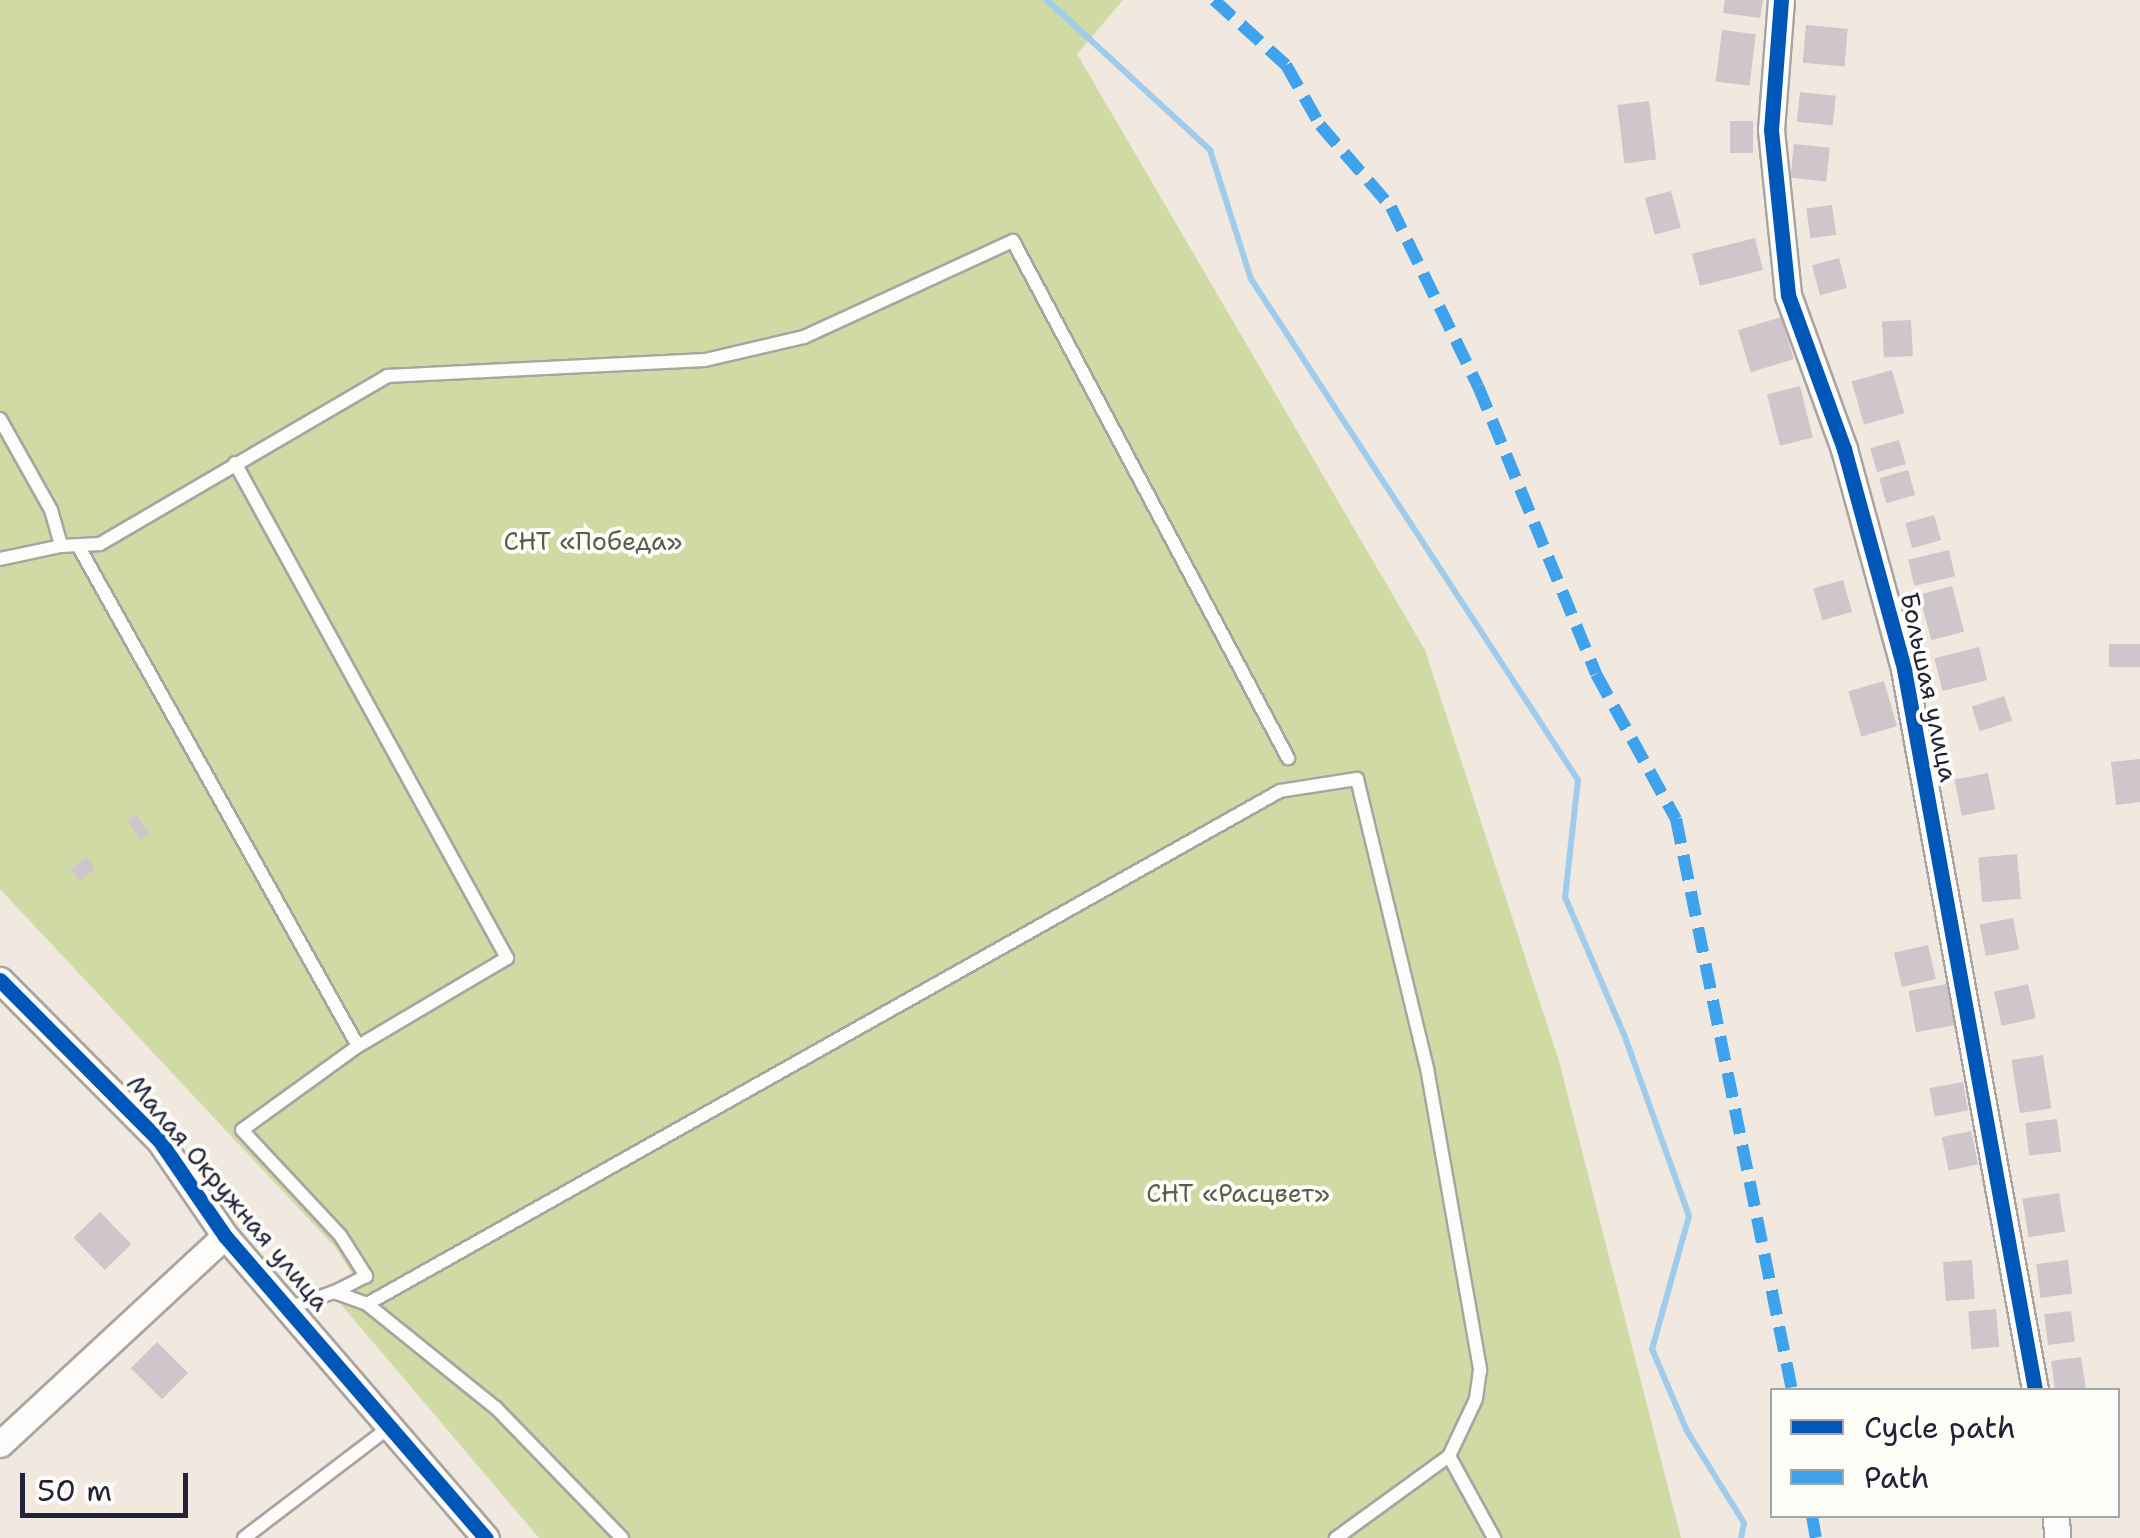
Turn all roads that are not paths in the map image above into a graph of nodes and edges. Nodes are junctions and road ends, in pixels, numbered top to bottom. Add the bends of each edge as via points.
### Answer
1 (1781, 0) edge
2 (0, 419) edge
3 (235, 463) junction
4 (61, 546) junction
5 (80, 549) junction
6 (0, 559) edge
7 (1288, 758) dead end
8 (0, 980) edge
9 (358, 1046) junction
10 (225, 1236) junction
11 (334, 1292) junction
12 (367, 1304) junction
13 (291, 1307) junction
14 (2036, 1388) edge
15 (391, 1426) junction
16 (0, 1444) edge
17 (1449, 1456) junction
18 (244, 1538) edge
19 (486, 1538) edge
20 (622, 1538) edge
21 (1336, 1538) edge
22 (1494, 1538) edge

1 - 14 street, Большая улица via 1771,130 1788,295 1844,449 1904,668
2 - 4 lane via 51,510
3 - 5 lane via 100,544
3 - 7 lane via 386,376 706,360 804,336 1013,241
3 - 9 lane via 507,958
4 - 5 lane
4 - 6 lane
5 - 9 lane
8 - 10 street, Малая Окружная улица via 159,1140
9 - 11 lane via 242,1130 340,1235 366,1276
10 - 13 street, Малая Окружная улица
10 - 16 street
11 - 12 lane
11 - 13 lane
12 - 17 lane via 1280,791 1357,780 1427,1068 1480,1370 1476,1399
12 - 20 lane via 496,1408
13 - 15 street, Малая Окружная улица
15 - 18 lane
15 - 19 street, Малая Окружная улица
17 - 21 lane
17 - 22 lane

